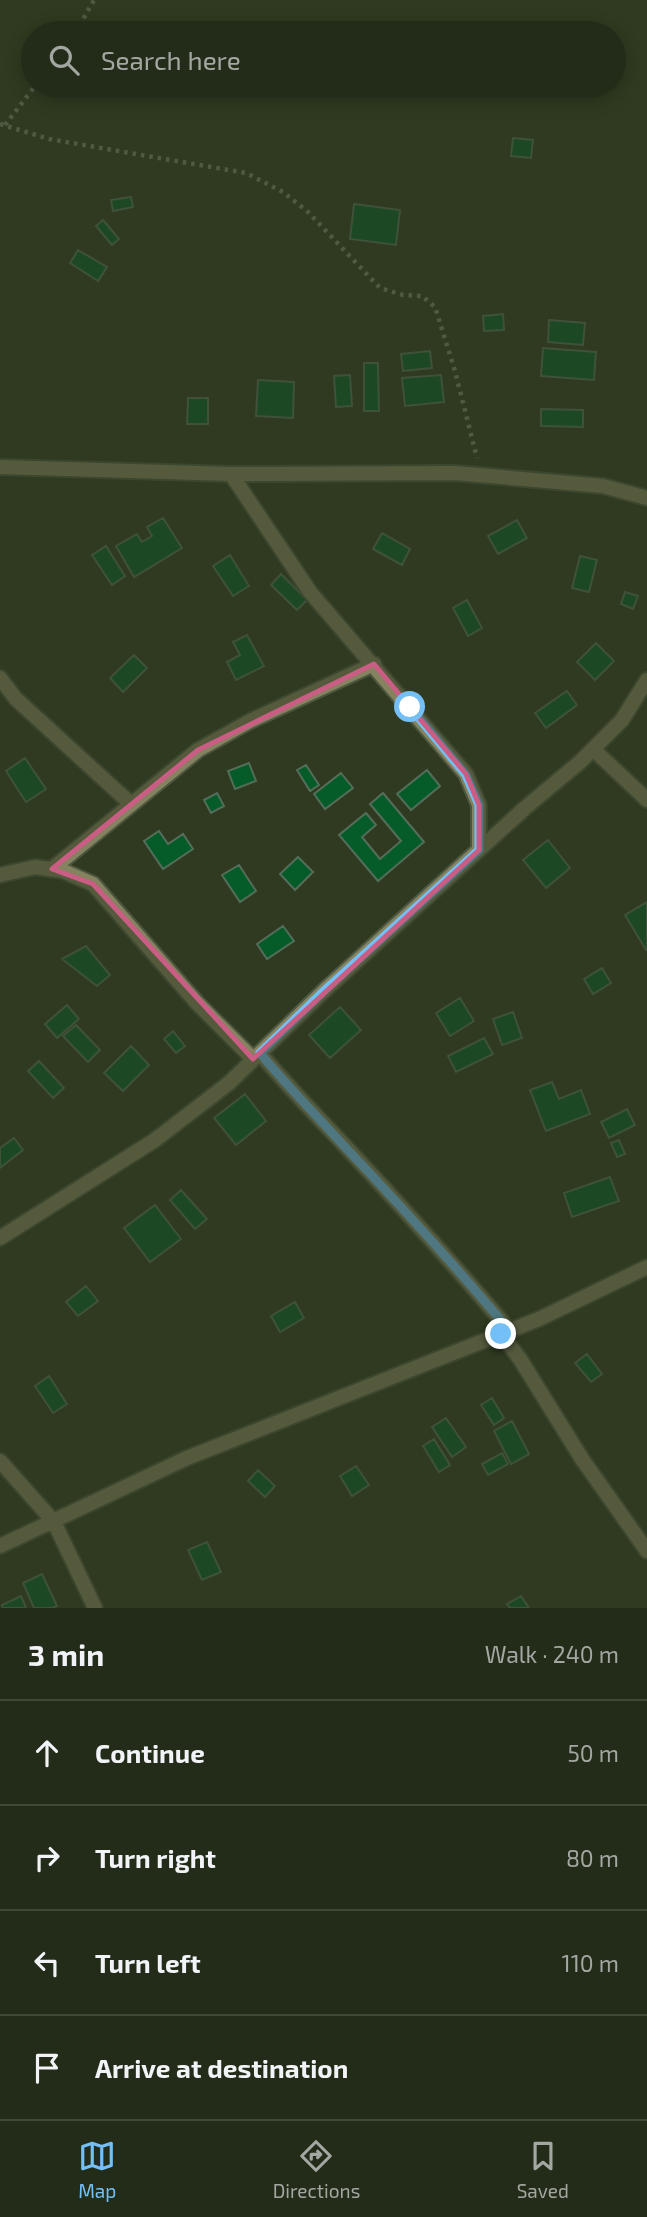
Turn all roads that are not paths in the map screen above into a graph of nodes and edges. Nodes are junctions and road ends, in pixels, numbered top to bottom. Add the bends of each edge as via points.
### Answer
1 (0, 467) edge
2 (231, 474) junction
3 (647, 498) edge
4 (374, 664) junction
5 (0, 678) edge
6 (647, 680) edge
7 (593, 749) junction
8 (647, 800) edge
9 (131, 804) junction
10 (479, 850) junction
11 (52, 869) junction
12 (0, 875) edge
13 (256, 1056) junction
14 (0, 1238) edge
15 (647, 1267) edge
16 (505, 1332) junction
17 (0, 1461) edge
18 (54, 1522) junction
19 (0, 1546) edge
20 (647, 1551) edge
21 (95, 1608) edge

1 - 2 street
2 - 3 street via 455,473 603,486
2 - 4 street via 310,592
4 - 9 street via 250,720 198,750
4 - 10 street via 466,775 479,805
5 - 9 street via 16,699
6 - 7 street via 622,720
7 - 8 street
7 - 10 street
9 - 11 street
10 - 13 street
11 - 12 street via 35,867
11 - 13 street via 93,884 196,1002
13 - 14 street via 155,1140
13 - 16 street via 456,1268
15 - 16 street
16 - 18 street via 187,1458
16 - 20 street via 589,1469
17 - 18 street
18 - 19 street
18 - 21 street

